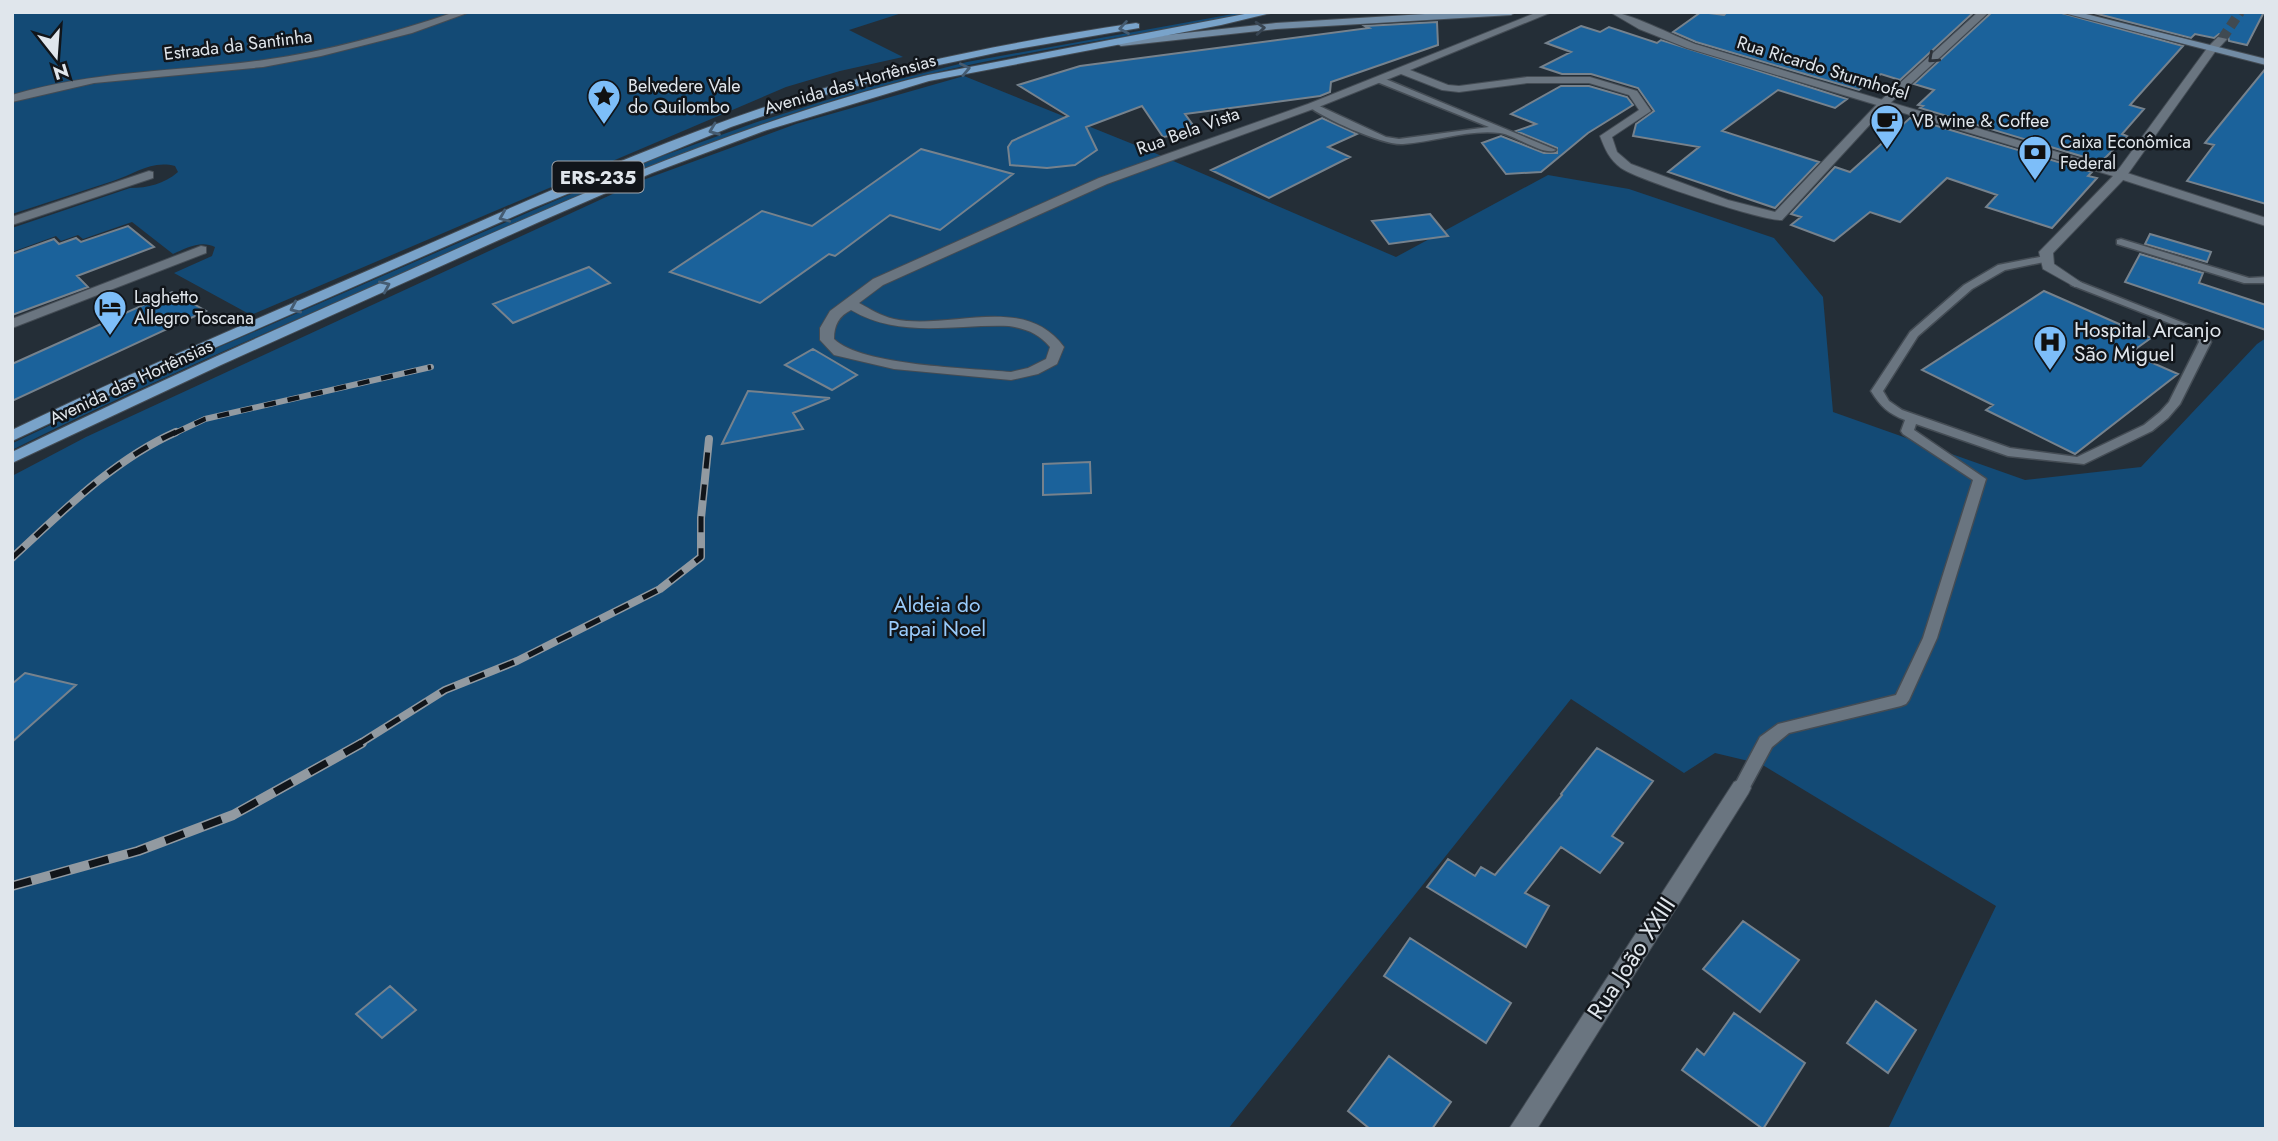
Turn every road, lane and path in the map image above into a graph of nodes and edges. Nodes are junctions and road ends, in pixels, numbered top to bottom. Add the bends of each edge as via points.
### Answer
1 (466, 12) edge
2 (1215, 12) edge
3 (1270, 12) edge
4 (1511, 12) edge
5 (1547, 12) edge
6 (1615, 12) edge
7 (1984, 12) edge
8 (2065, 12) edge
9 (1294, 13) edge
10 (1367, 21) junction
11 (2217, 44) junction
12 (1071, 49) junction
13 (2266, 62) edge
14 (1402, 71) junction
15 (1380, 80) junction
16 (12, 99) edge
17 (1883, 104) junction
18 (1312, 106) junction
19 (1505, 131) junction
20 (1551, 149) dead end
21 (149, 175) dead end
22 (2121, 175) junction
23 (12, 221) edge
24 (2266, 222) edge
25 (2121, 242) dead end
26 (201, 250) dead end
27 (2045, 259) junction
28 (2266, 280) edge
29 (2075, 283) joint
30 (850, 303) junction
31 (12, 324) edge
32 (1912, 418) junction
33 (12, 436) edge
34 (12, 458) edge
35 (1741, 788) joint
36 (1522, 1129) edge

1 - 16 street, Estrada da Santinha via 393,36 280,61 92,79
2 -> 33 main road, Avenida das Hortênsias / ERS-235 via 960,56 777,107 484,225
3 - 12 main road
4 - 10 main road, Avenida das Hortênsias
5 - 14 street, Rua Bela Vista
6 - 17 street, Rua Ricardo Sturmhofel via 1691,46
7 -> 17 street
8 - 11 main road
9 - 10 main road via 1316,19
12 -> 10 main road, Avenida das Hortênsias via 1198,33
11 - 13 main road
11 - 22 street
34 -> 12 main road, Avenida das Hortênsias / ERS-235 via 174,380 667,163 879,90
14 - 15 street, Rua Bela Vista
14 - 17 street via 1446,88 1557,78 1590,80 1633,93 1645,111 1606,136 1612,153 1627,167 1778,217
15 - 18 street, Rua Bela Vista
15 - 19 lane
17 - 22 street, Rua Ricardo Sturmhofel
18 - 19 lane via 1399,142
18 - 30 street, Rua Bela Vista via 1102,181 878,282
19 - 20 lane
21 - 23 street
22 - 24 street, Rua Ricardo Sturmhofel
22 - 27 street via 2046,252
25 - 28 lane via 2241,279
26 - 31 street
27 - 29 street via 2053,271
27 - 32 lane via 2002,267 1968,287 1913,334 1878,391 1884,402
29 - 32 lane via 2186,326 2200,333 2205,342 2174,404 2148,428 2079,461 2008,452
30 - 30 street, Rua Bela Vista via 835,314 827,328 827,340 839,352 883,363 1011,376 1052,361 1057,347 1052,337 1036,328 1008,322 899,324
32 - 35 lane via 1907,431 1980,479 1930,638 1901,700 1784,728 1766,742
35 - 36 street, Rua João XXIII

